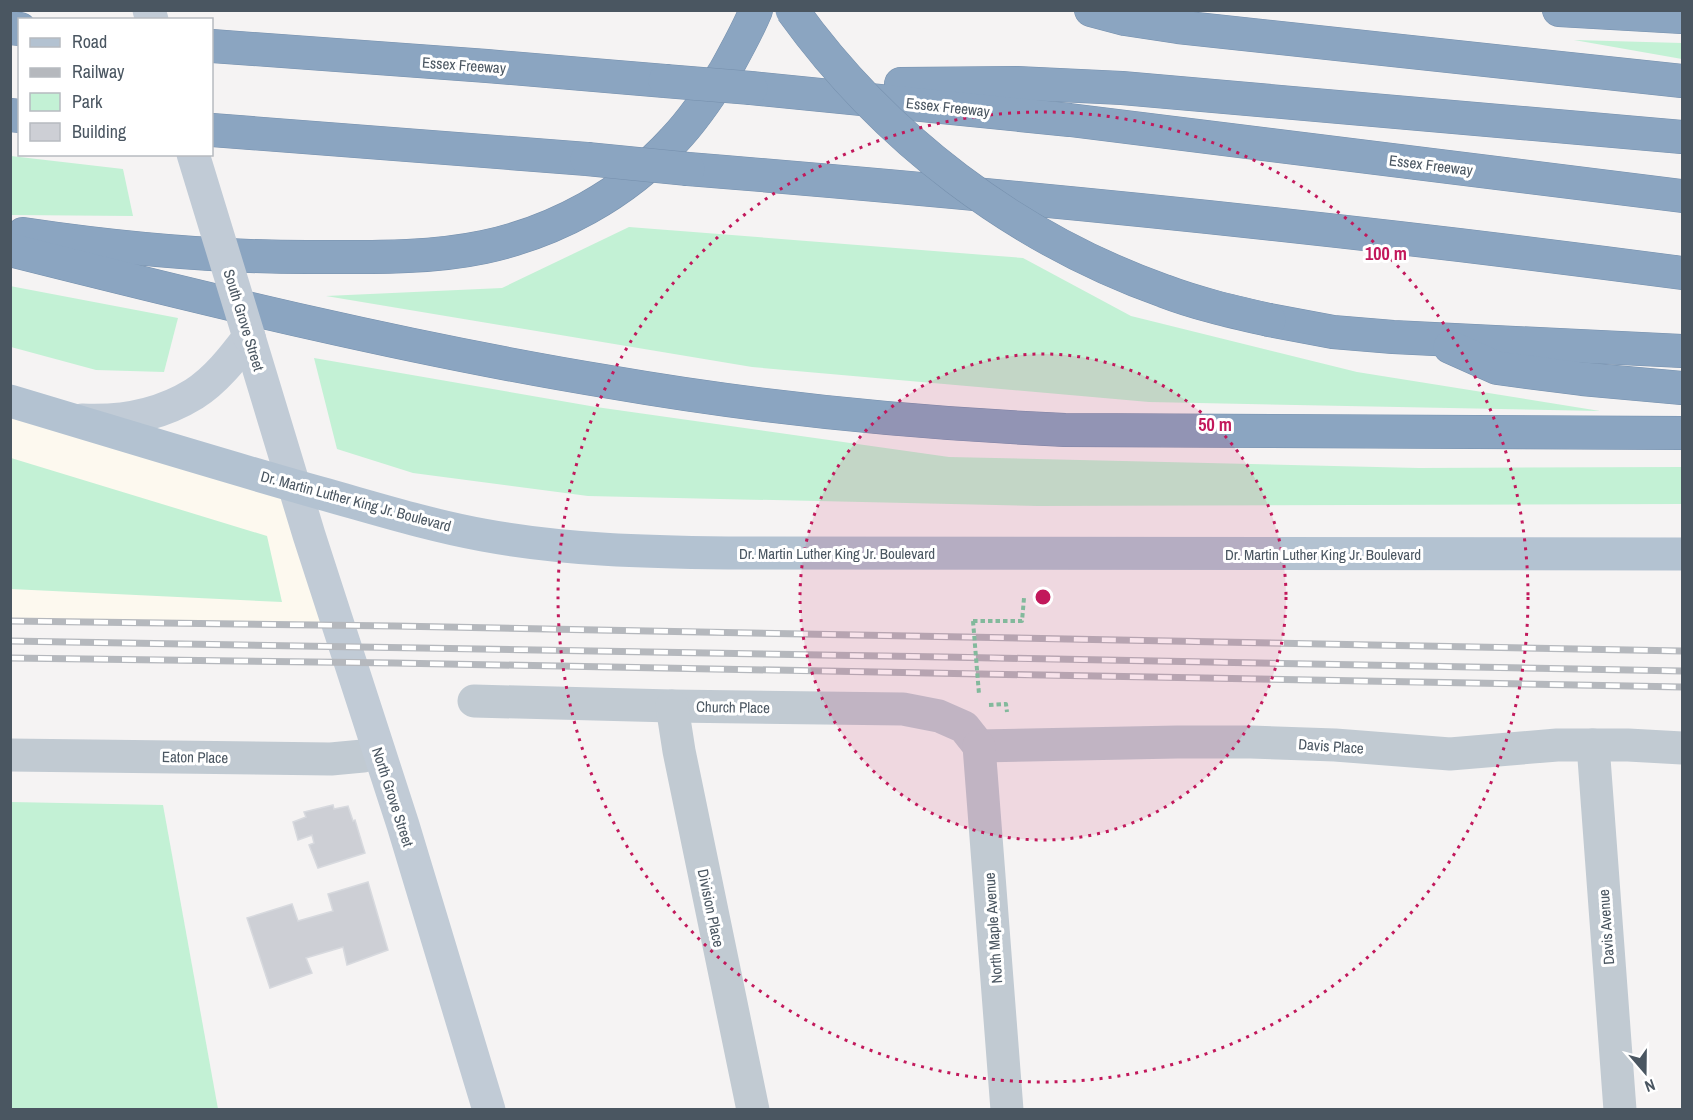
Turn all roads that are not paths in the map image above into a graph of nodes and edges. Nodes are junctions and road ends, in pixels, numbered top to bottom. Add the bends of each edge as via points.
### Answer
1 (756, 10) edge
2 (792, 10) edge
3 (1091, 10) edge
4 (1559, 10) edge
5 (1683, 17) edge
6 (213, 46) edge
7 (1683, 81) edge
8 (751, 88) junction
9 (213, 129) edge
10 (1683, 137) edge
11 (194, 156) edge
12 (1683, 196) edge
13 (10, 232) edge
14 (10, 250) edge
15 (1683, 273) edge
16 (249, 338) junction
17 (1435, 340) junction
18 (1683, 351) edge
19 (1683, 388) edge
20 (10, 401) edge
21 (73, 420) junction
22 (1683, 433) edge
23 (294, 485) junction
24 (1683, 554) edge
25 (474, 701) dead end
26 (672, 706) junction
27 (1593, 745) junction
28 (979, 747) junction
29 (1683, 748) edge
30 (378, 751) junction
31 (10, 754) edge
32 (489, 1110) edge
33 (753, 1110) edge
34 (1007, 1110) edge
35 (1620, 1110) edge

1 - 13 highway via 705,102 662,153 616,190 528,236 437,254 273,257 165,251
2 - 17 highway, bridge via 830,60 913,144 958,180 1055,242 1108,269 1219,309 1333,332
3 - 7 highway via 1178,27
4 - 5 highway
6 - 8 highway, Essex Freeway, bridge
8 - 10 highway via 960,83 1074,85
8 - 12 highway, Essex Freeway via 1070,120
9 - 15 highway, bridge via 1199,215
11 - 16 main road, South Grove Street, bridge
14 - 22 highway via 227,304 489,361 788,408 1065,430
16 - 21 main road via 209,382 176,404 119,420
16 - 23 main road, South Grove Street
17 - 18 highway
17 - 19 highway via 1497,368
20 - 21 main road, Dr. Martin Luther King Jr. Boulevard
21 - 23 main road, Dr. Martin Luther King Jr. Boulevard
23 - 24 main road, Dr. Martin Luther King Jr. Boulevard via 483,535 607,550
23 - 30 main road, North Grove Street
25 - 26 street, Church Place
26 - 28 street, Church Place via 903,709 939,716 964,727
26 - 33 street, Division Place
27 - 28 street, Davis Place via 1450,754 1251,742
27 - 29 street, Davis Place
27 - 35 street, Davis Avenue
28 - 34 street, North Maple Avenue
30 - 31 street, Eaton Place via 331,759
30 - 32 main road, North Grove Street

